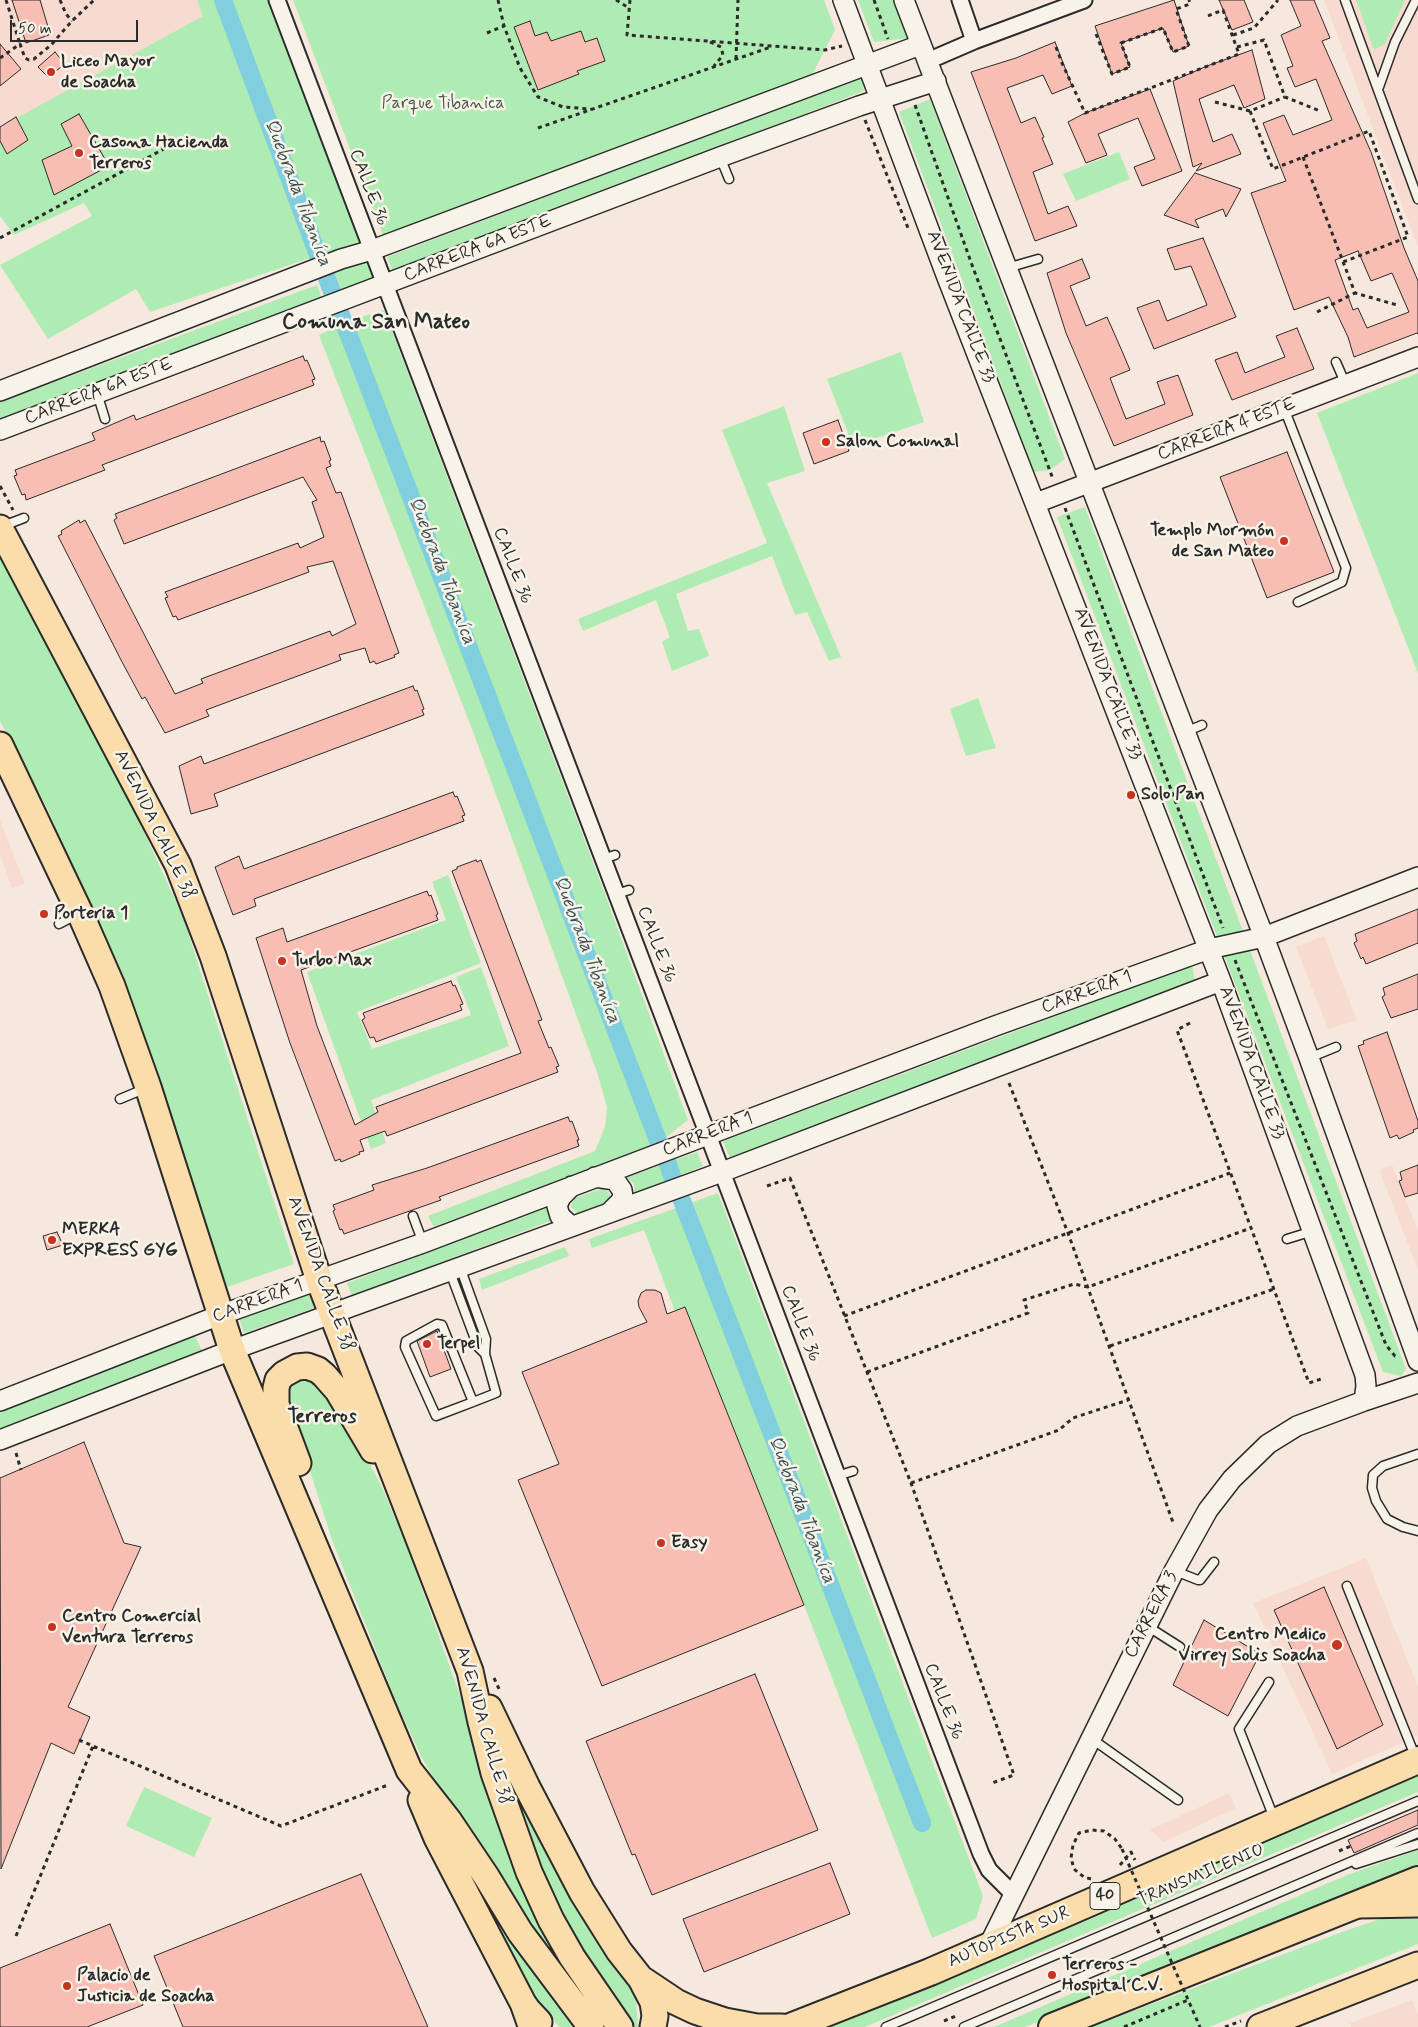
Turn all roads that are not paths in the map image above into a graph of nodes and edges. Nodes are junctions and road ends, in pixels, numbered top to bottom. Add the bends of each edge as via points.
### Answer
1 (277, 0) edge
2 (843, 0) edge
3 (904, 0) edge
4 (960, 0) edge
5 (1084, 0) edge
6 (1345, 0) edge
7 (1416, 0) edge
8 (974, 41) junction
9 (920, 45) junction
10 (938, 57) junction
11 (868, 65) junction
12 (936, 81) junction
13 (1379, 87) junction
14 (881, 99) junction
15 (720, 157) junction
16 (730, 179) dead end
17 (1418, 199) edge
18 (372, 250) junction
19 (1038, 259) dead end
20 (1006, 268) junction
21 (386, 285) junction
22 (1418, 357) edge
23 (1336, 362) dead end
24 (1346, 385) junction
25 (0, 391) edge
26 (97, 393) junction
27 (1284, 408) junction
28 (105, 419) dead end
29 (0, 430) edge
30 (1088, 484) junction
31 (1036, 503) junction
32 (24, 518) dead end
33 (0, 528) edge
34 (1298, 602) dead end
35 (1202, 725) dead end
36 (1184, 732) junction
37 (0, 744) edge
38 (1418, 877) edge
39 (1264, 937) junction
40 (1209, 949) junction
41 (1221, 981) junction
42 (1336, 1047) dead end
43 (1309, 1058) junction
44 (148, 1087) junction
45 (120, 1099) dead end
46 (708, 1134) junction
47 (722, 1172) junction
48 (595, 1178) junction
49 (572, 1186) junction
50 (611, 1211) junction
51 (413, 1216) dead end
52 (571, 1226) junction
53 (1313, 1231) junction
54 (1287, 1239) dead end
55 (423, 1243) junction
56 (455, 1268) junction
57 (319, 1280) junction
58 (332, 1313) junction
59 (220, 1315) junction
60 (232, 1350) junction
61 (1417, 1358) edge
62 (1417, 1385) edge
63 (1364, 1400) junction
64 (0, 1401) edge
65 (473, 1402) junction
66 (0, 1440) edge
67 (1418, 1454) edge
68 (853, 1471) dead end
69 (837, 1476) junction
70 (407, 1506) junction
71 (1418, 1531) edge
72 (1214, 1562) dead end
73 (1174, 1570) junction
74 (1347, 1586) dead end
75 (336, 1598) junction
76 (1147, 1626) junction
77 (1180, 1646) dead end
78 (482, 1672) junction
79 (1270, 1682) dead end
80 (1091, 1739) junction
81 (1417, 1760) edge
82 (409, 1770) junction
83 (1178, 1800) dead end
84 (1418, 1800) edge
85 (1276, 1822) junction
86 (1418, 1833) edge
87 (1418, 1844) edge
88 (1314, 1877) junction
89 (1418, 1880) edge
90 (1014, 1895) junction
91 (1418, 1904) edge
92 (1352, 1906) junction
93 (988, 1947) junction
94 (1418, 1965) edge
95 (641, 1979) junction
96 (529, 2017) edge
97 (543, 2027) edge
98 (590, 2027) edge
99 (620, 2027) edge
100 (653, 2027) edge
101 (782, 2027) edge
102 (790, 2027) edge
103 (886, 2027) edge
104 (964, 2027) edge
105 (1052, 2027) edge
106 (1260, 2027) edge

1 - 18 street, CALLE 36
2 - 11 street, AVENIDA CALLE 33
3 - 9 street
4 - 8 street
5 - 8 street
6 - 13 lane
7 - 13 lane via 1395,42
8 - 10 street
9 - 10 street
9 - 11 street, CARRERA 6A ESTE
9 - 12 street
10 - 12 street
11 - 14 street, AVENIDA CALLE 33
11 - 18 street, CARRERA 6A ESTE
12 - 14 street, CARRERA 6A ESTE
12 - 20 street
13 - 17 lane
14 - 15 street, CARRERA 6A ESTE
14 - 31 street, AVENIDA CALLE 33
15 - 16 lane
15 - 21 street, CARRERA 6A ESTE
18 - 21 street, CALLE 36
18 - 25 street, CARRERA 6A ESTE via 341,259
19 - 20 lane
20 - 30 street
21 - 26 street, CARRERA 6A ESTE
21 - 46 street, CALLE 36 via 623,892
22 - 24 street, CARRERA 4 ESTE
23 - 24 lane
24 - 27 street, CARRERA 4 ESTE
26 - 28 lane
26 - 29 street, CARRERA 6A ESTE
27 - 30 street, CARRERA 4 ESTE
27 - 34 lane via 1346,568 1342,582
30 - 31 street, CARRERA 4 ESTE
30 - 36 street
31 - 40 street, AVENIDA CALLE 33
32 - 33 lane
33 - 57 main road, AVENIDA CALLE 38 via 178,865 213,956
35 - 36 lane
36 - 39 street
37 - 44 main road via 70,918 112,986
38 - 39 street, CARRERA 1
39 - 40 street, CARRERA 1
39 - 43 street
40 - 41 street, AVENIDA CALLE 33
40 - 46 street, CARRERA 1 via 993,1021
41 - 47 street, CARRERA 1
41 - 53 street, AVENIDA CALLE 33
42 - 43 lane
43 - 61 street
44 - 45 lane
44 - 59 main road
46 - 47 street, CALLE 36
46 - 48 street, CARRERA 1
47 - 50 street, CARRERA 1
47 - 69 street, CALLE 36
48 - 49 street, CARRERA 1
48 - 50 street via 614,1180 619,1185 623,1197
49 - 52 street via 557,1206 560,1216
49 - 55 street, CARRERA 1
50 - 52 street, CARRERA 1
51 - 55 lane
52 - 56 street, CARRERA 1
53 - 54 lane
53 - 63 street, AVENIDA CALLE 33 via 1364,1375
55 - 57 street, CARRERA 1
56 - 58 street, CARRERA 1
56 - 65 lane via 478,1347 485,1354 496,1393
57 - 58 main road, AVENIDA CALLE 38
57 - 59 street, CARRERA 1
58 - 60 street, CARRERA 1
58 - 70 main road, AVENIDA CALLE 38
59 - 60 main road
59 - 64 street, CARRERA 1
60 - 66 street, CARRERA 1
60 - 75 main road
62 - 63 street, CARRERA 3
63 - 73 street, CARRERA 3 via 1297,1426 1268,1444 1232,1479 1208,1510
65 - 65 lane via 442,1325 437,1324 406,1341 404,1347 436,1416
67 - 71 lane via 1383,1466 1373,1475 1372,1488 1387,1519
68 - 69 lane
69 - 90 street, CALLE 36 via 981,1854 989,1870
70 - 75 main road via 338,1391 324,1375 307,1366 284,1374 278,1380 276,1404 308,1488
70 - 78 main road, AVENIDA CALLE 38
72 - 73 lane via 1200,1580
73 - 76 street, CARRERA 3
74 - 81 lane
75 - 82 main road
76 - 77 lane
76 - 80 street, CARRERA 3
78 - 95 main road via 527,1788 582,1892
78 - 99 main road, AVENIDA CALLE 38 via 481,1722 494,1773 526,1864 551,1920
79 - 85 lane via 1239,1729
80 - 83 lane
80 - 90 street, CARRERA 3
81 - 85 highway, AUTOPISTA SUR / 40
82 - 96 main road via 437,1838
82 - 98 main road via 449,1821 520,1932
84 - 103 lane, TRANSMILENIO
85 - 93 highway, AUTOPISTA SUR / 40
86 - 88 lane
87 - 88 lane
88 - 104 lane
89 - 92 highway
90 - 93 street, CARRERA 3
91 - 92 main road
92 - 105 highway
93 - 102 highway, AUTOPISTA SUR / 40
94 - 106 main road
95 - 100 main road via 653,2002
95 - 101 main road via 694,2011 757,2027
96 - 97 main road

